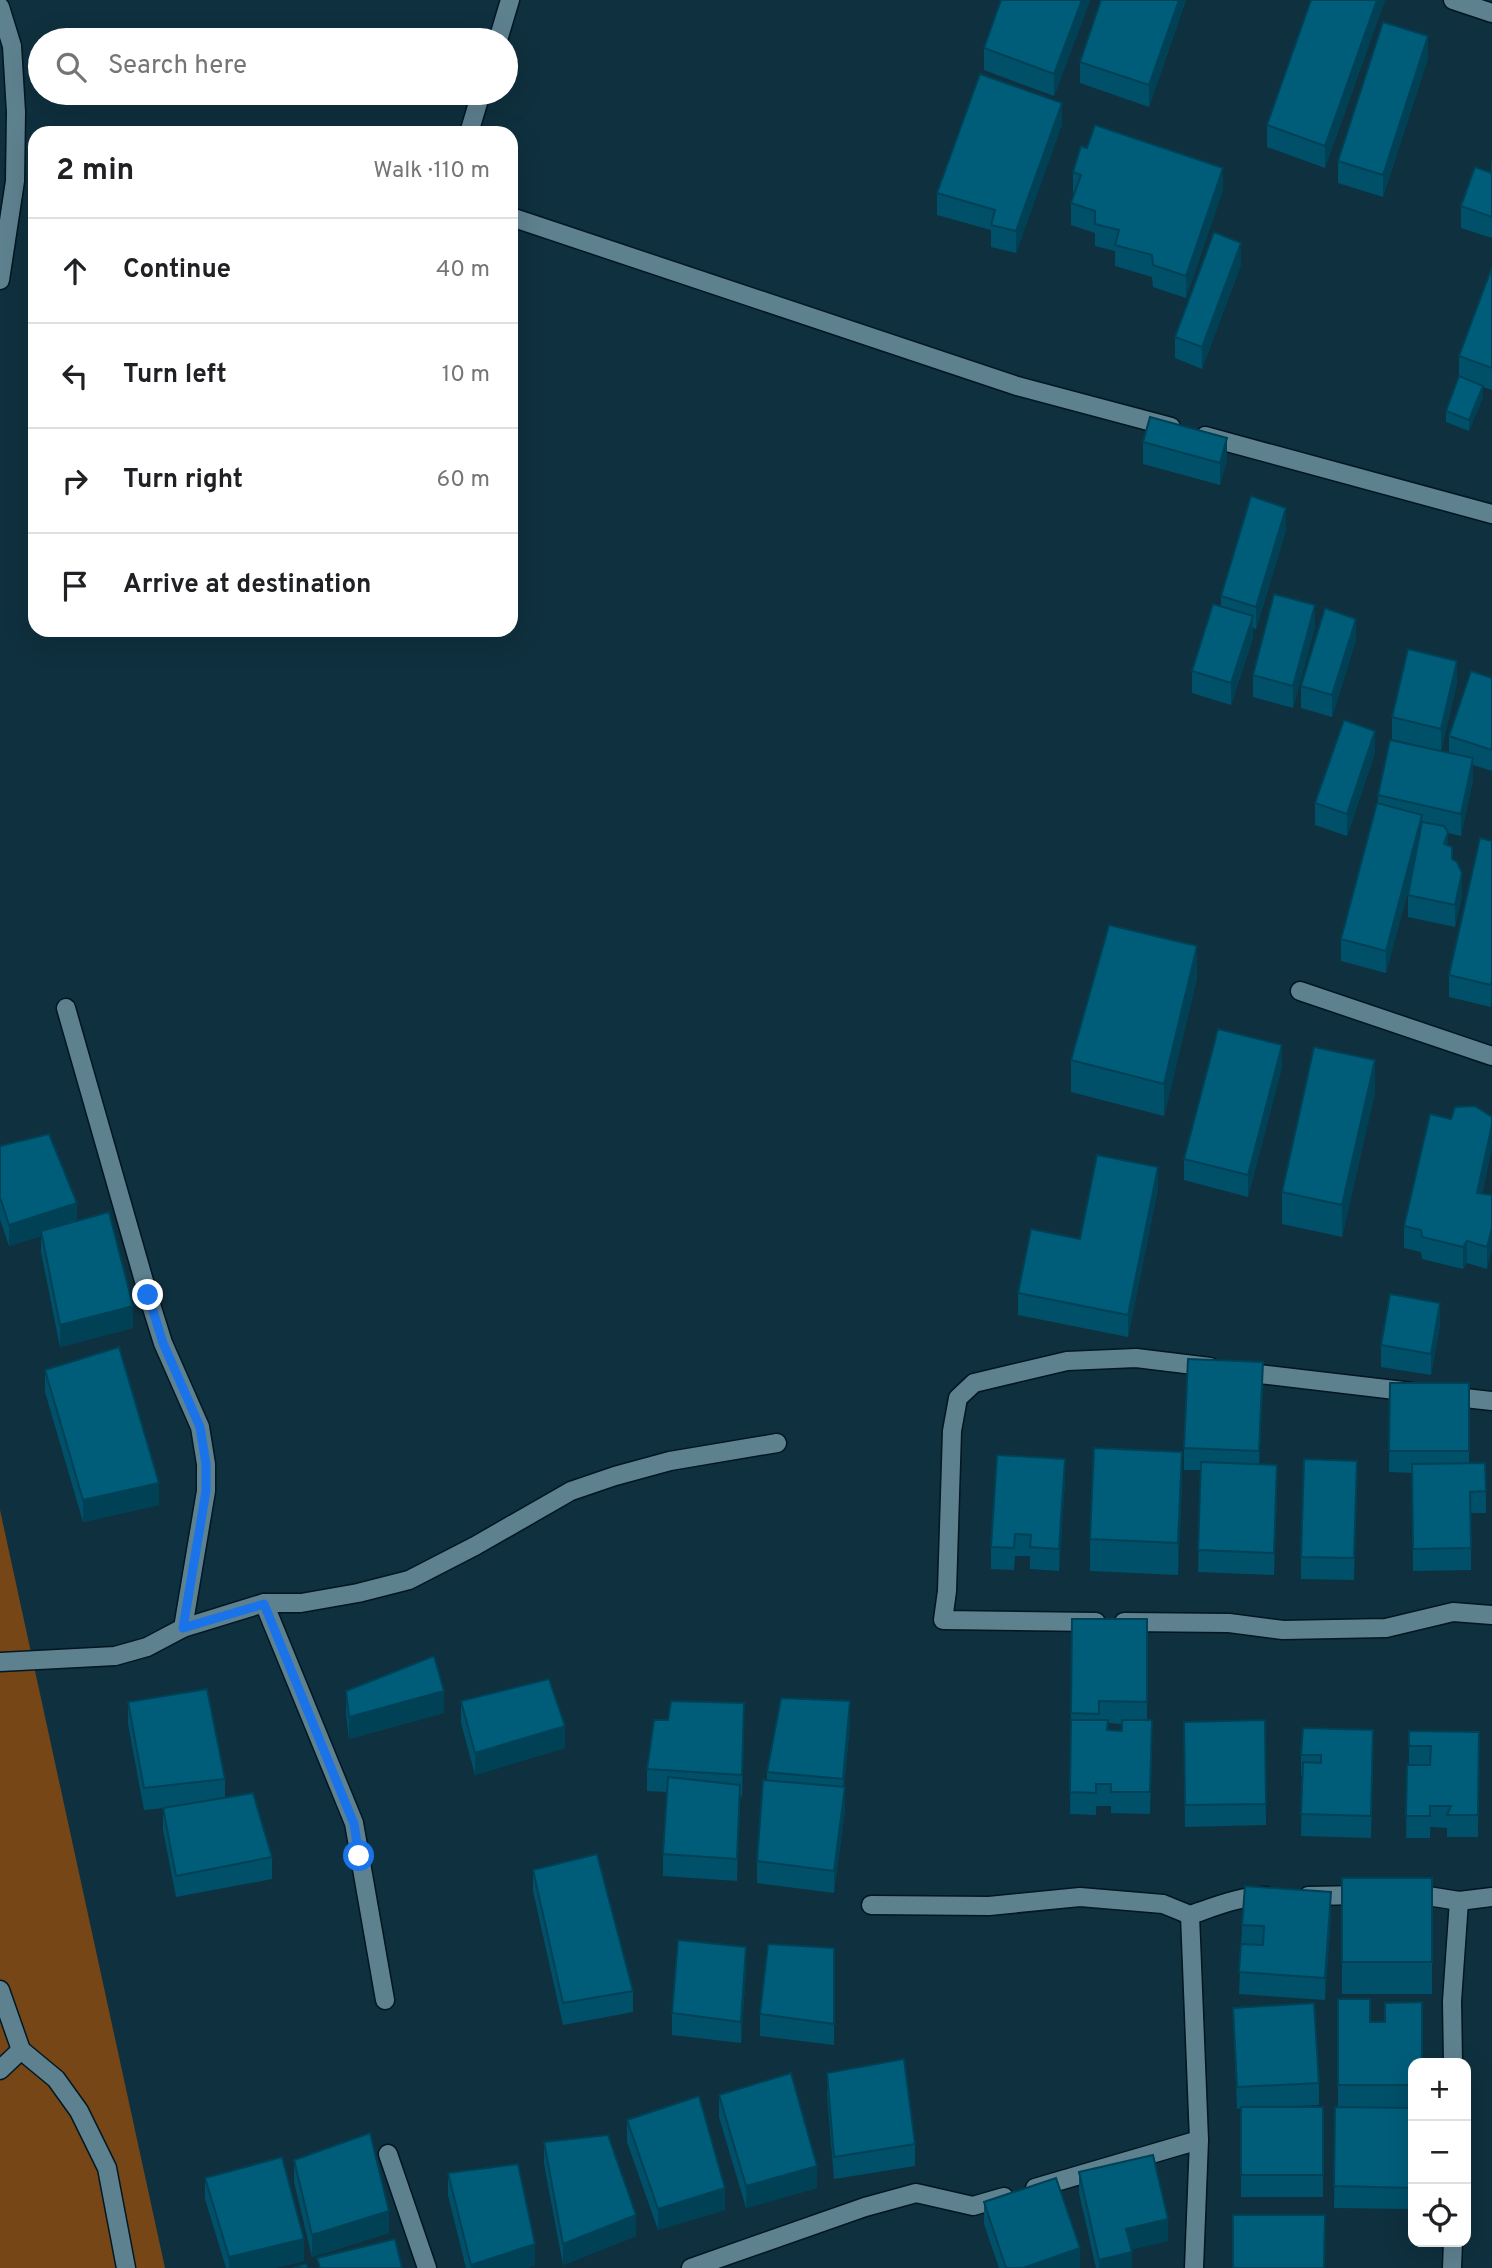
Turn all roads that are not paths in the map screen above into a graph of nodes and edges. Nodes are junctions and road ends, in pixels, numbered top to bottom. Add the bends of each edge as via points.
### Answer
1 (510, 0) edge
2 (1452, 0) edge
3 (0, 7) edge
4 (1492, 13) edge
5 (502, 28) edge
6 (477, 105) edge
7 (471, 126) edge
8 (518, 219) edge
9 (0, 281) edge
10 (1492, 514) edge
11 (1300, 991) dead end
12 (66, 1008) dead end
13 (1492, 1056) edge
14 (1492, 1401) edge
15 (777, 1443) dead end
16 (264, 1604) junction
17 (1492, 1615) edge
18 (183, 1628) junction
19 (0, 1662) edge
20 (1492, 1896) edge
21 (1459, 1902) junction
22 (872, 1905) dead end
23 (1190, 1915) junction
24 (0, 1990) edge
25 (385, 2000) dead end
26 (21, 2050) junction
27 (1453, 2058) edge
28 (0, 2070) edge
29 (1199, 2140) junction
30 (388, 2154) dead end
31 (1453, 2247) edge
32 (126, 2268) edge
33 (427, 2268) edge
34 (691, 2268) edge
35 (1194, 2268) edge
36 (1452, 2268) edge

1 - 5 street
2 - 4 street
3 - 9 street via 12,46 16,112 15,181
6 - 7 street
8 - 10 street via 1017,386
11 - 13 street
12 - 18 street via 163,1343 200,1427 206,1491
14 - 17 street via 1136,1358 1066,1361 974,1383 958,1398 951,1431 943,1620 1229,1623 1283,1630 1386,1628 1453,1612
15 - 16 street via 670,1461 571,1491 409,1580 301,1604
16 - 18 street
16 - 25 street via 354,1824
18 - 19 street via 147,1647 115,1656
20 - 21 street
21 - 23 street via 1408,1893 1255,1896
21 - 27 street
22 - 23 street via 989,1906 1080,1897 1163,1904
23 - 29 street
24 - 26 street
26 - 28 street
26 - 32 street via 56,2079 79,2111 107,2168
29 - 34 street via 973,2206 916,2193
29 - 35 street
30 - 33 street
31 - 36 street

